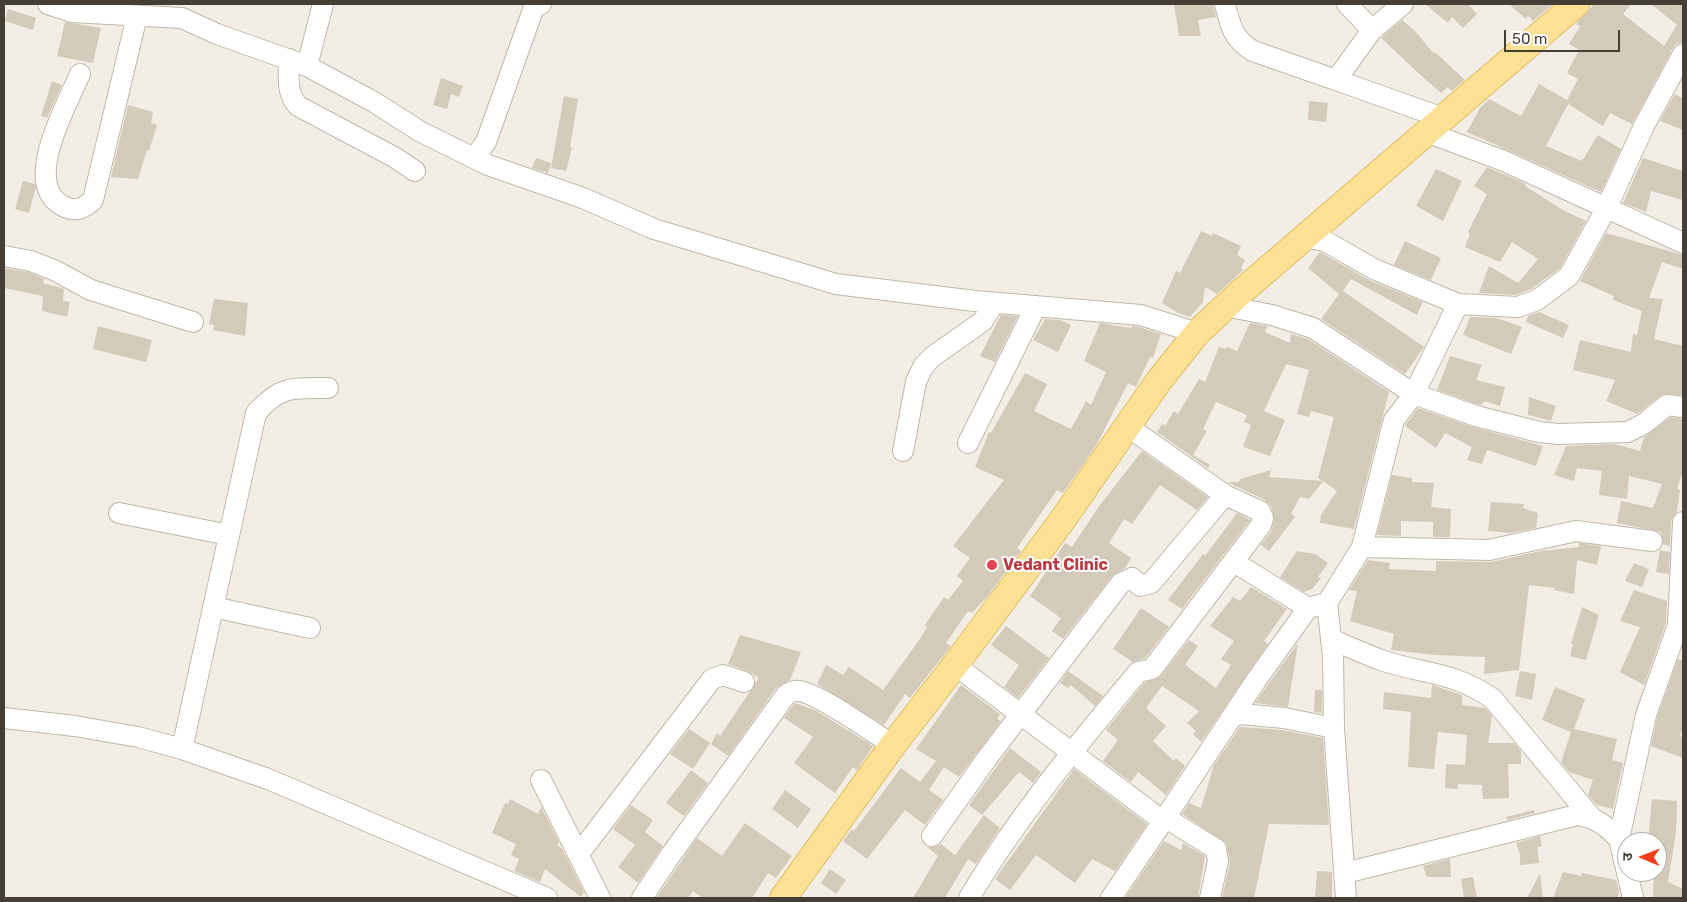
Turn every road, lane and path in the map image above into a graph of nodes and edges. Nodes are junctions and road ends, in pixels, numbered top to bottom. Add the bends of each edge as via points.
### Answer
1 (48, 4) edge
2 (323, 4) edge
3 (1225, 4) edge
4 (1347, 4) edge
5 (1403, 4) edge
6 (1576, 4) edge
7 (531, 5) edge
8 (137, 16) junction
9 (1372, 30) junction
10 (1683, 54) edge
11 (298, 62) junction
12 (80, 74) dead end
13 (1336, 80) junction
14 (1678, 81) edge
15 (1434, 125) junction
16 (474, 158) junction
17 (415, 171) dead end
18 (1606, 209) junction
19 (1304, 237) junction
20 (1683, 243) edge
21 (4, 256) edge
22 (994, 303) junction
23 (1458, 304) junction
24 (1036, 306) junction
25 (1224, 306) junction
26 (193, 322) dead end
27 (1197, 333) junction
28 (328, 388) dead end
29 (1414, 394) junction
30 (1683, 406) edge
31 (1127, 426) junction
32 (968, 443) dead end
33 (903, 451) dead end
34 (1225, 495) junction
35 (119, 513) dead end
36 (1683, 529) edge
37 (229, 535) junction
38 (1652, 542) dead end
39 (1362, 547) junction
40 (1234, 562) junction
41 (1681, 595) edge
42 (1327, 603) junction
43 (213, 607) junction
44 (1308, 608) junction
45 (310, 628) dead end
46 (1331, 639) junction
47 (955, 665) junction
48 (744, 682) dead end
49 (1021, 714) junction
50 (1234, 716) junction
51 (4, 718) edge
52 (1334, 728) junction
53 (893, 745) junction
54 (182, 749) junction
55 (1072, 752) junction
56 (541, 780) dead end
57 (1591, 817) junction
58 (1164, 819) junction
59 (1621, 832) edge
60 (932, 836) dead end
61 (1617, 837) edge
62 (578, 855) junction
63 (1345, 873) junction
64 (1629, 882) edge
65 (547, 898) edge
66 (600, 898) edge
67 (642, 898) edge
68 (783, 898) edge
69 (970, 898) edge
70 (1111, 898) edge
71 (1210, 898) edge
72 (1346, 898) edge
73 (1633, 898) edge

1 - 8 street via 72,12
2 - 11 street
3 - 13 street via 1234,34 1241,44
4 - 9 street
5 - 9 street
6 - 15 main road
7 - 16 street via 486,142
8 - 11 street via 182,18 217,34
8 - 12 street via 94,200 82,209 69,209 51,196 45,169 47,153
9 - 13 street
10 - 14 street
11 - 16 street via 374,102 421,132
11 - 17 street via 289,88 291,99 298,106
13 - 15 street
14 - 18 street via 1646,124
15 - 18 street via 1504,162
15 - 19 main road
16 - 22 street via 583,198 654,229 836,284
18 - 20 street
18 - 23 street via 1569,276 1537,300 1508,307
19 - 23 street via 1325,241 1374,270
19 - 25 main road
21 - 26 street via 31,261 91,290
22 - 24 street
22 - 33 street via 983,322 932,357 924,367 916,382
23 - 29 street
24 - 27 street via 1141,315
24 - 32 street
25 - 27 main road
25 - 29 street via 1272,315 1313,328
27 - 31 main road
28 - 37 street via 292,388 271,397 256,413
29 - 30 street via 1476,416 1549,434 1628,432 1667,405
29 - 39 street via 1394,420
31 - 34 street
31 - 47 main road via 1061,522
34 - 40 street via 1260,511 1263,518
34 - 49 street via 1151,583 1140,586 1132,578 1121,583
35 - 37 street
36 - 41 street
37 - 43 street
38 - 39 street via 1576,531 1489,550
39 - 42 street
40 - 44 street
40 - 55 street via 1152,669 1138,672
41 - 59 street via 1678,625 1646,715
42 - 44 street
42 - 46 street
43 - 45 street
43 - 54 street
44 - 50 street
46 - 52 street
46 - 57 street via 1381,660 1448,675 1494,699
47 - 49 street
47 - 53 main road
48 - 62 street via 723,675 712,679
49 - 55 street
49 - 60 street
50 - 52 street via 1284,718
50 - 58 street
51 - 54 street via 120,734
52 - 63 street
53 - 67 street via 818,698 798,690 786,695
53 - 68 main road
54 - 65 street via 268,779
55 - 58 street
55 - 69 street via 1010,834
56 - 62 street
57 - 61 street
57 - 63 street via 1577,815 1556,819
58 - 70 street
58 - 71 street via 1216,849 1218,861
62 - 66 street
63 - 72 street
64 - 73 street

